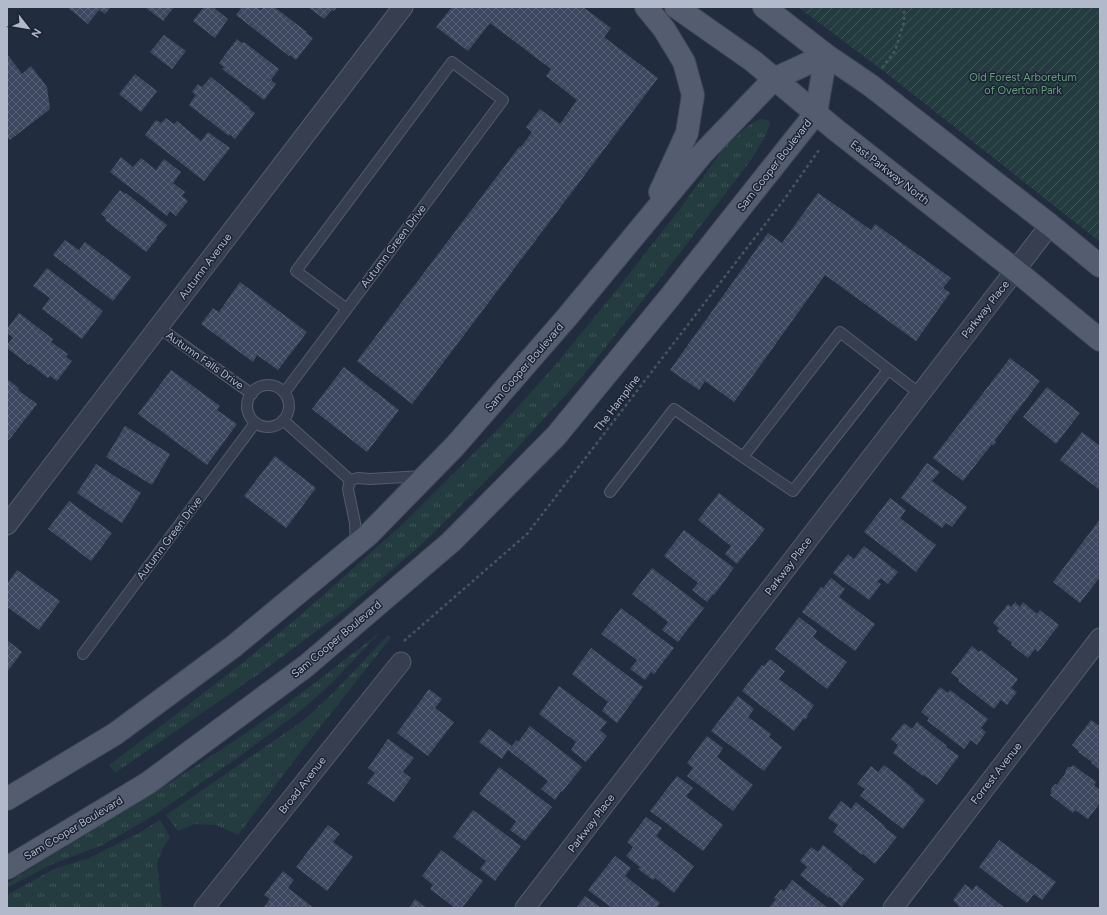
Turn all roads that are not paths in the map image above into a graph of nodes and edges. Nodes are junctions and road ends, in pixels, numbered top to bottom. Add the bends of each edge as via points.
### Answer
1 (403, 7) edge
2 (646, 7) edge
3 (676, 7) edge
4 (764, 7) edge
5 (826, 55) junction
6 (774, 79) junction
7 (816, 113) junction
8 (647, 222) junction
9 (1050, 225) junction
10 (1100, 266) edge
11 (1015, 270) junction
12 (347, 309) junction
13 (158, 327) junction
14 (1100, 340) edge
15 (888, 370) junction
16 (284, 393) junction
17 (252, 394) junction
18 (920, 394) junction
19 (283, 420) junction
20 (255, 423) junction
21 (743, 456) junction
22 (425, 476) junction
23 (350, 480) junction
24 (610, 492) dead end
25 (7, 525) edge
26 (356, 545) junction
27 (1100, 638) edge
28 (83, 654) dead end
29 (401, 662) dead end
30 (7, 799) edge
31 (7, 868) edge
32 (204, 908) edge
33 (526, 908) edge
34 (893, 908) edge

1 - 13 street, Autumn Avenue
2 - 8 main road via 664,29 684,62 693,95 687,133
3 - 6 main road, East Parkway North via 753,61
4 - 5 main road
5 - 6 main road, Sam Cooper Boulevard
5 - 7 main road, Sam Cooper Boulevard
5 - 9 main road via 870,85
6 - 7 main road, East Parkway North
6 - 8 main road, Sam Cooper Boulevard via 702,154
7 - 11 main road, East Parkway North
7 - 31 main road, Sam Cooper Boulevard via 556,436 451,542 306,666 154,778
8 - 22 main road, Sam Cooper Boulevard via 455,446
9 - 10 main road
9 - 11 street, Parkway Place
11 - 14 main road, East Parkway North
11 - 18 street, Parkway Place
12 - 12 lane, Autumn Green Drive via 296,271 452,62 502,100
12 - 16 lane, Autumn Green Drive
13 - 17 lane, Autumn Falls Drive
13 - 25 street, Autumn Avenue
15 - 18 lane
15 - 21 lane via 793,491
15 - 21 lane via 840,332
16 - 17 lane via 273,386 266,386
16 - 19 lane via 288,412
17 - 20 lane via 247,411
18 - 33 street, Parkway Place
19 - 20 lane via 275,426 268,427
19 - 23 lane
20 - 28 lane, Autumn Green Drive
21 - 24 lane via 674,409
22 - 23 lane
22 - 26 main road, Sam Cooper Boulevard
23 - 26 lane via 348,488 355,523
26 - 30 main road, Sam Cooper Boulevard via 234,646 115,734
27 - 34 street, Forrest Avenue
29 - 32 street, Broad Avenue

